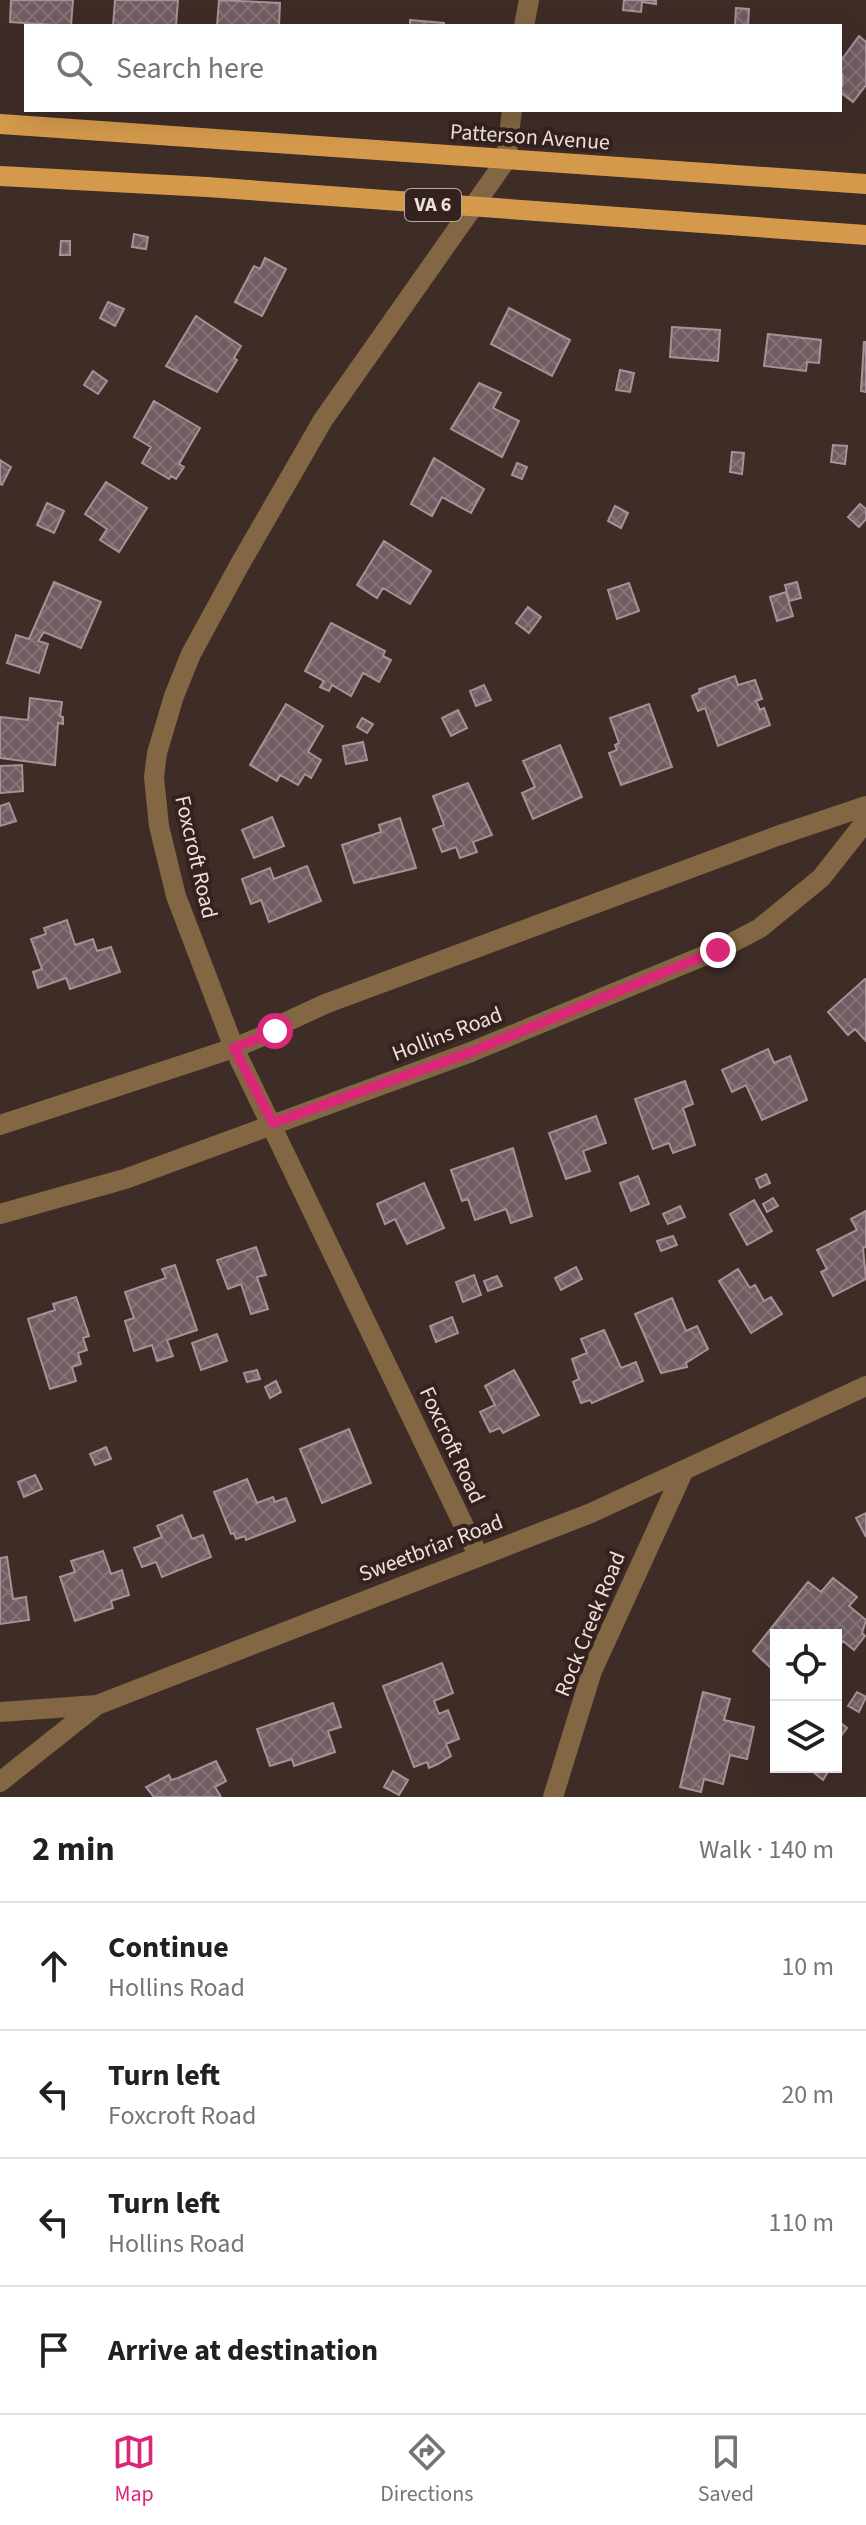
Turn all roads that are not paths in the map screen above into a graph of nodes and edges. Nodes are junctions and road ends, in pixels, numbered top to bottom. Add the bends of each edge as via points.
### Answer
1 (529, 0) edge
2 (524, 24) edge
3 (512, 112) edge
4 (0, 124) edge
5 (506, 160) junction
6 (0, 176) edge
7 (866, 184) edge
8 (470, 208) junction
9 (866, 235) edge
10 (866, 806) edge
11 (866, 821) edge
12 (234, 1048) junction
13 (273, 1123) junction
14 (0, 1125) edge
15 (0, 1214) edge
16 (866, 1386) edge
17 (683, 1472) junction
18 (478, 1555) junction
19 (97, 1705) junction
20 (0, 1712) edge
21 (0, 1782) edge
22 (553, 1797) edge

1 - 2 street
3 - 5 street
4 - 5 main road, Patterson Avenue / VA 6
5 - 7 main road, Patterson Avenue / VA 6
5 - 8 street, Foxcroft Road
6 - 8 main road, VA 6
8 - 9 main road, VA 6
8 - 12 street, Foxcroft Road via 323,420 285,486 191,654 157,753 159,826 176,896
10 - 12 street via 340,998
11 - 13 street, Hollins Road via 810,888 760,928 718,950 471,1052
12 - 13 street, Foxcroft Road
12 - 14 street
13 - 15 street, Hollins Road via 125,1179
13 - 18 street, Foxcroft Road
16 - 17 street, Sweetbriar Road
17 - 18 street, Sweetbriar Road
17 - 22 street, Rock Creek Road via 592,1671
18 - 19 street, Sweetbriar Road
19 - 20 street, Sweetbriar Road
19 - 21 street

